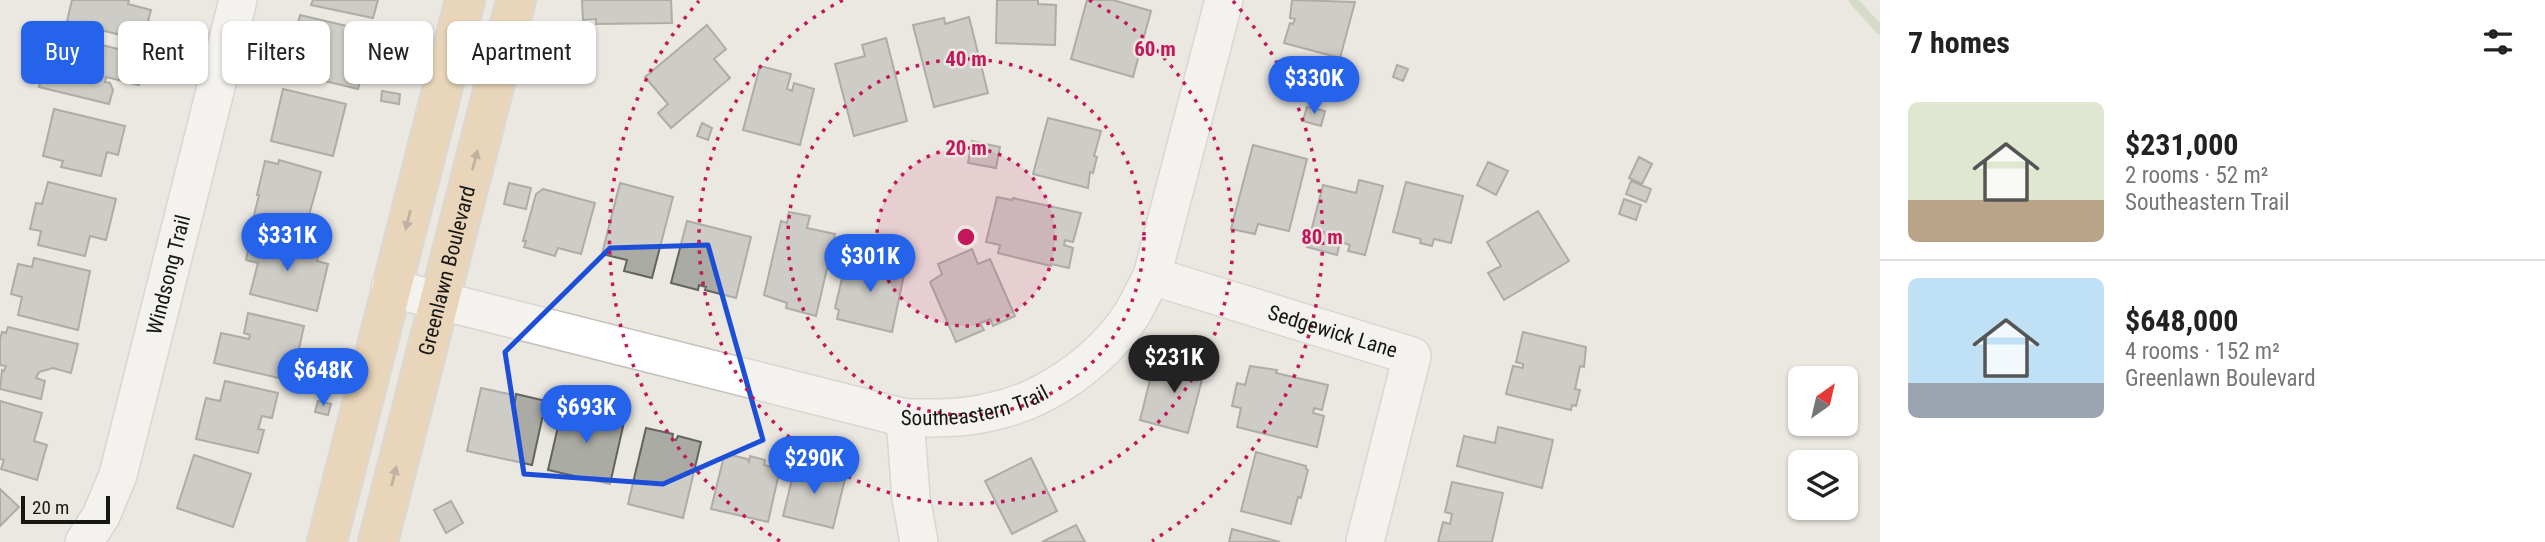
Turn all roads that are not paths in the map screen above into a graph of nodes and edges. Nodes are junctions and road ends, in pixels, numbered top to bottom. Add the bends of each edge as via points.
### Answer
1 (238, 0) edge
2 (465, 0) edge
3 (516, 0) edge
4 (1224, 0) edge
5 (1152, 276) junction
6 (390, 289) junction
7 (438, 301) junction
8 (905, 418) junction
9 (83, 542) edge
10 (327, 542) edge
11 (378, 542) edge
12 (919, 542) edge
13 (1365, 542) edge

1 - 9 street, Windsong Trail via 118,475 101,516
2 -> 6 main road
7 -> 3 main road, Greenlawn Boulevard
4 - 5 street, Southeastern Trail
5 - 8 street, Southeastern Trail via 1131,315 1104,348 1070,376 1032,398 992,412
5 - 13 street, Sedgewick Lane via 1412,356
6 - 7 street, Southeastern Trail
6 - 10 main road
7 - 8 street, Southeastern Trail
11 -> 7 main road, Greenlawn Boulevard
8 - 12 street

